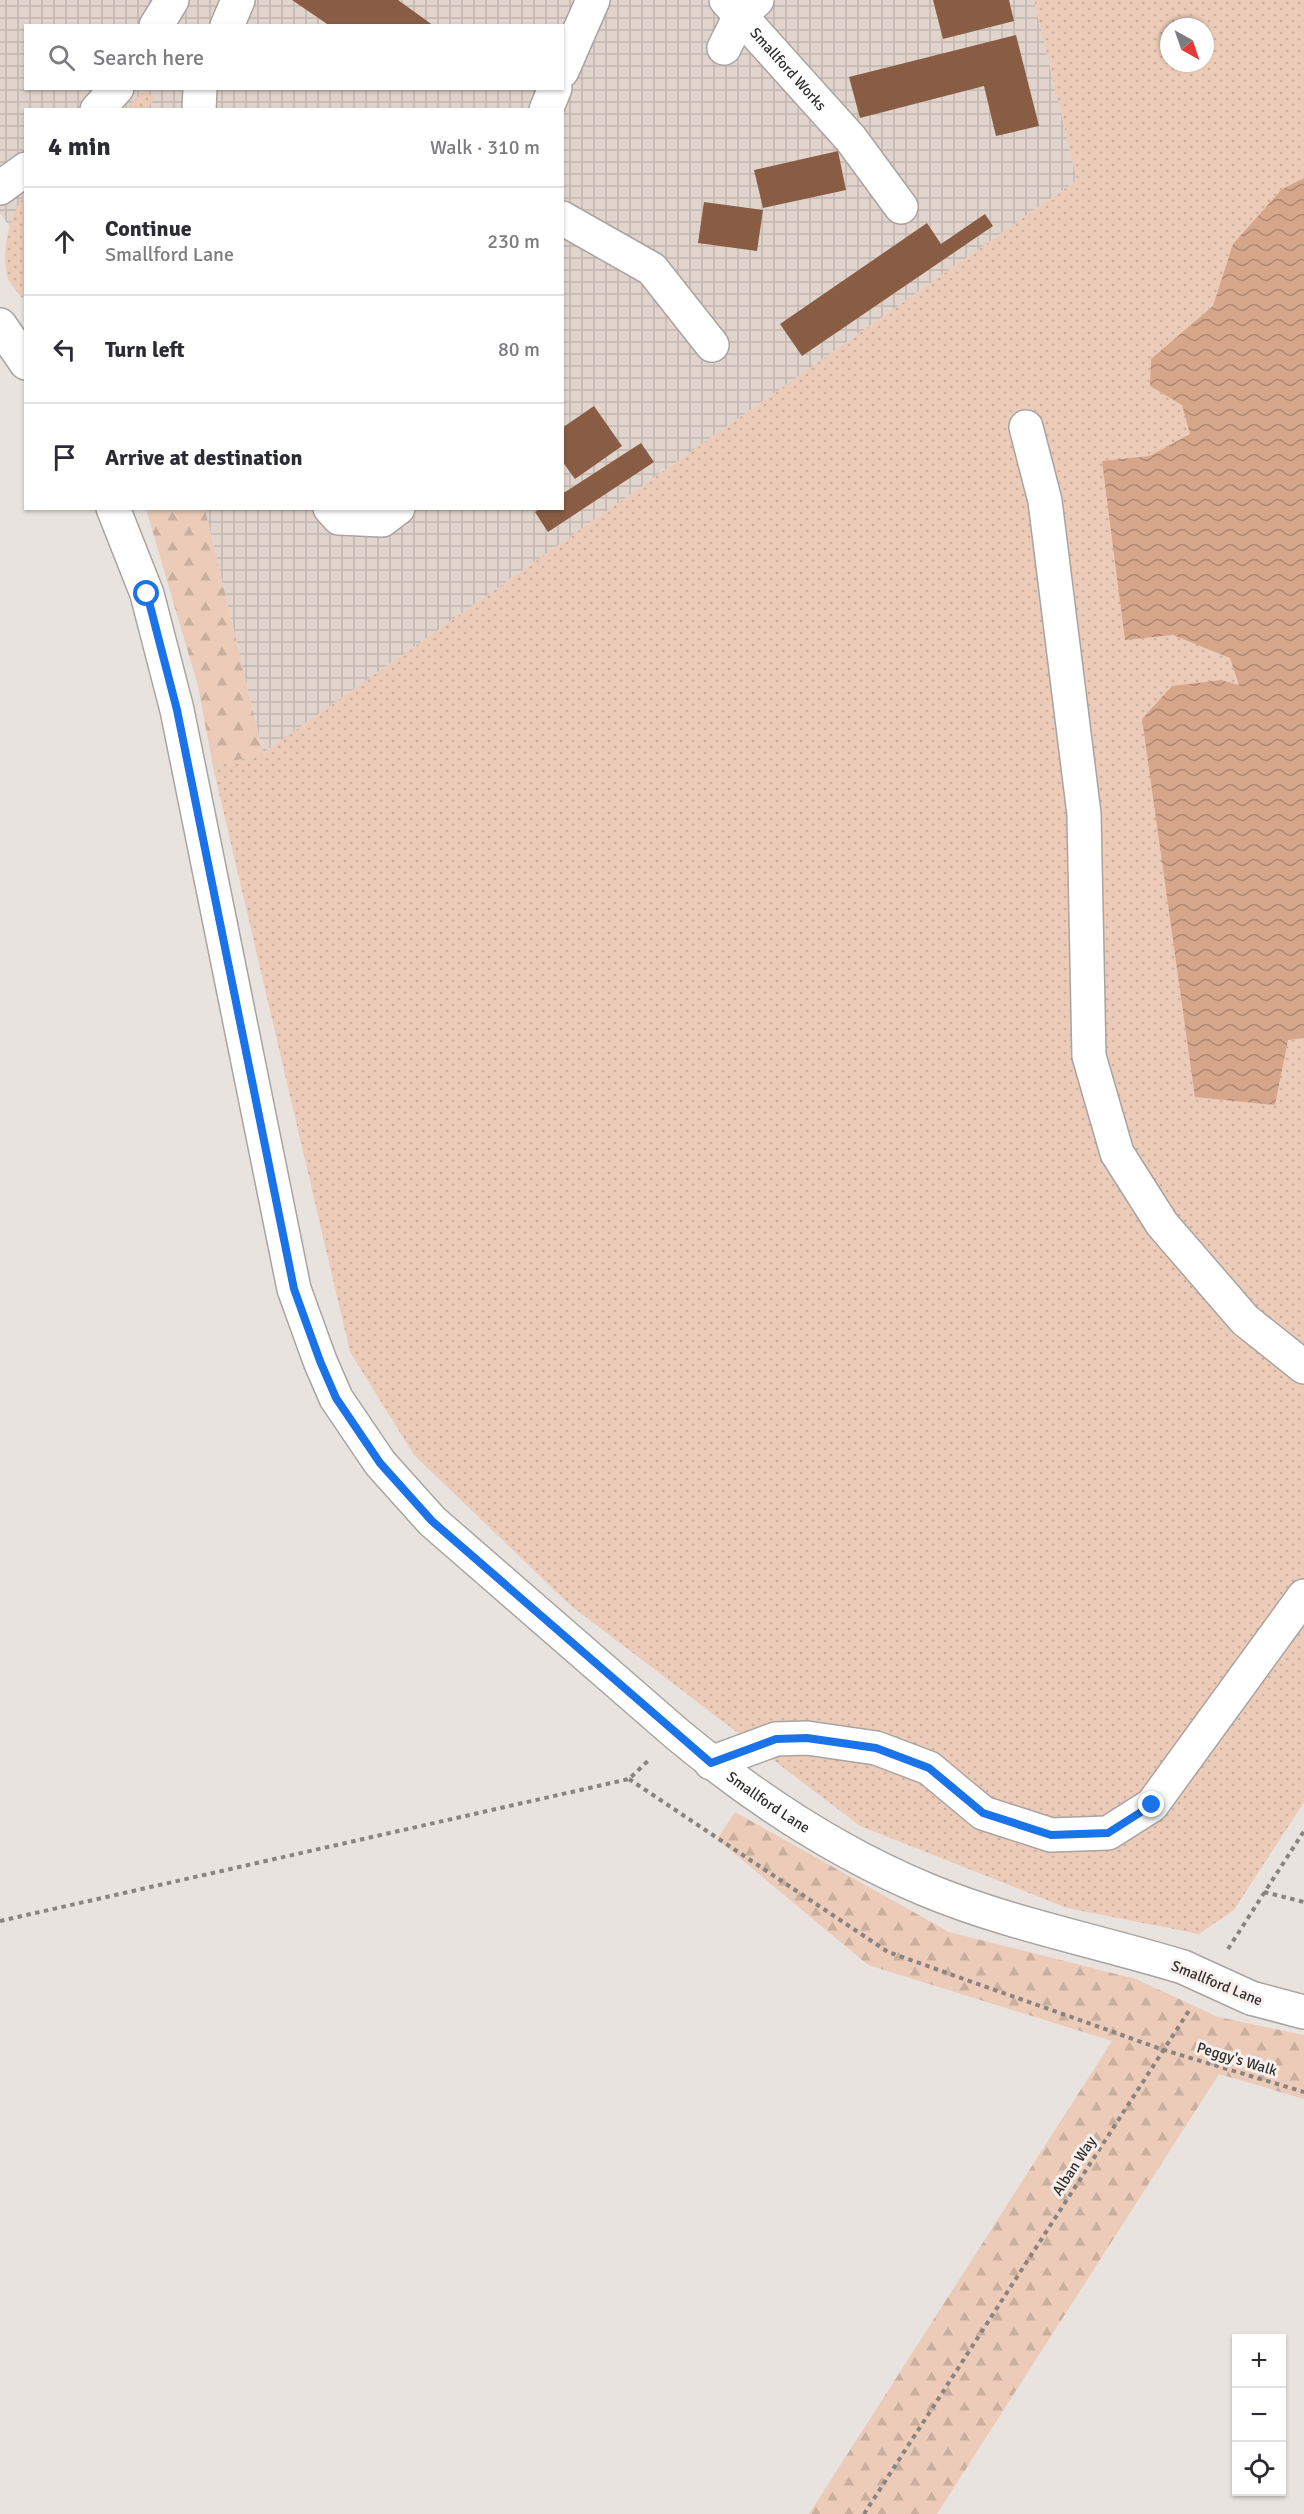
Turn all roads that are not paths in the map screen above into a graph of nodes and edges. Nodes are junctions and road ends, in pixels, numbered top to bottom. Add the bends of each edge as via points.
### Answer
1 (172, 0) edge
2 (238, 0) edge
3 (592, 0) edge
4 (741, 5) edge
5 (157, 24) edge
6 (228, 24) edge
7 (724, 48) dead end
8 (564, 66) edge
9 (115, 90) edge
10 (200, 90) edge
11 (554, 90) edge
12 (99, 108) edge
13 (199, 108) edge
14 (547, 108) edge
15 (24, 170) edge
16 (0, 188) edge
17 (901, 207) dead end
18 (564, 219) edge
19 (0, 325) edge
20 (712, 345) dead end
21 (24, 360) edge
22 (1026, 427) dead end
23 (114, 510) edge
24 (332, 510) edge
25 (395, 510) edge
26 (1304, 1367) edge
27 (1304, 1596) edge
28 (711, 1763) junction
29 (1304, 2012) edge

1 - 5 street
2 - 6 street
3 - 8 street
4 - 7 street
4 - 17 street, Smallford Works via 851,139
9 - 12 street
10 - 13 street
11 - 14 street
15 - 16 street
18 - 20 street via 652,268
19 - 21 street
22 - 26 street via 1045,501 1084,814 1089,1056 1117,1153 1162,1224 1245,1320
23 - 28 street, Smallford Lane via 147,594 177,710 294,1289 336,1398 380,1463 432,1521
24 - 25 street via 339,518 382,520
27 - 28 street via 1152,1805 1108,1833 1051,1835 983,1813 929,1768 876,1748 807,1738 776,1739
28 - 29 street, Smallford Lane, bridge via 780,1813 846,1853 928,1890 1031,1925 1184,1967 1251,1998

